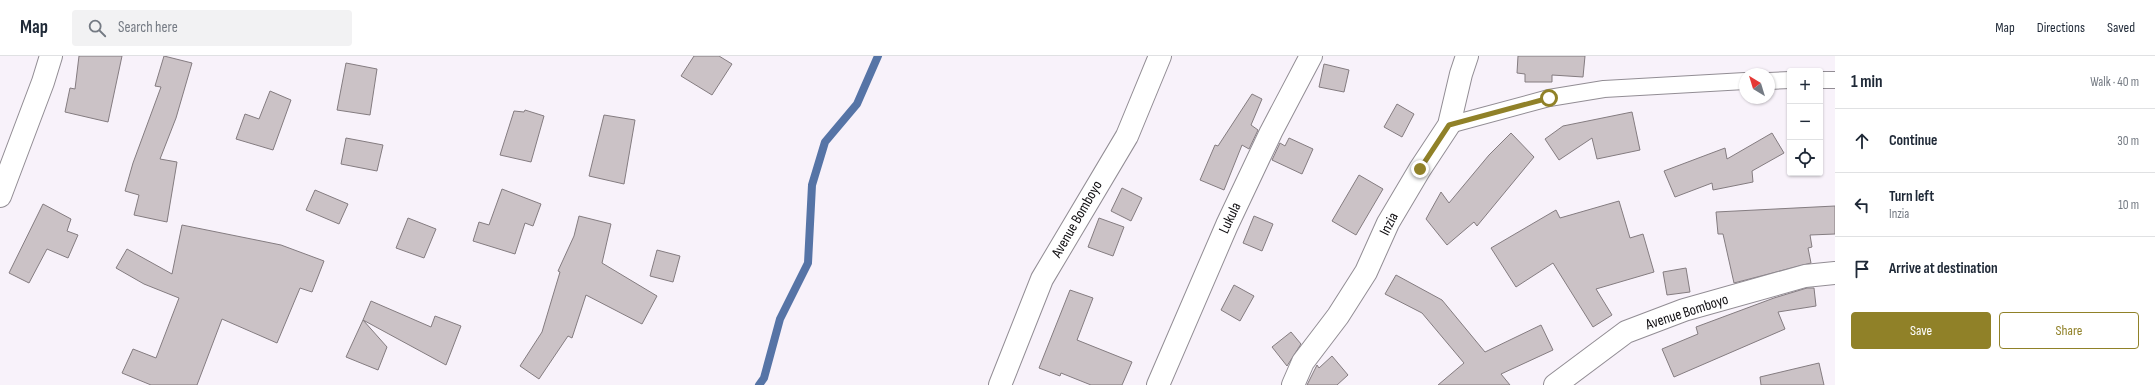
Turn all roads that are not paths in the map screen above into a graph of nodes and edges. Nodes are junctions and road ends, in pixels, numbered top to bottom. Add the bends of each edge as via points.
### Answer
1 (51, 56) edge
2 (1160, 56) edge
3 (1311, 56) edge
4 (1467, 56) edge
5 (1787, 80) edge
6 (1823, 80) edge
7 (1835, 80) edge
8 (1739, 81) edge
9 (1775, 81) edge
10 (1449, 125) junction
11 (0, 196) edge
12 (1835, 273) edge
13 (1000, 385) edge
14 (1158, 385) edge
15 (1293, 385) edge
16 (1555, 385) edge

1 - 11 street
2 - 13 street, Avenue Bomboyo via 1127,136 1042,279
3 - 14 street, Lukula via 1226,225
4 - 10 street, Inzia
5 - 9 lane
6 - 7 lane
8 - 10 lane via 1604,89 1542,100
10 - 15 street, Inzia via 1388,223 1366,272 1304,362
12 - 16 street, Avenue Bomboyo via 1805,276 1684,310 1626,332

